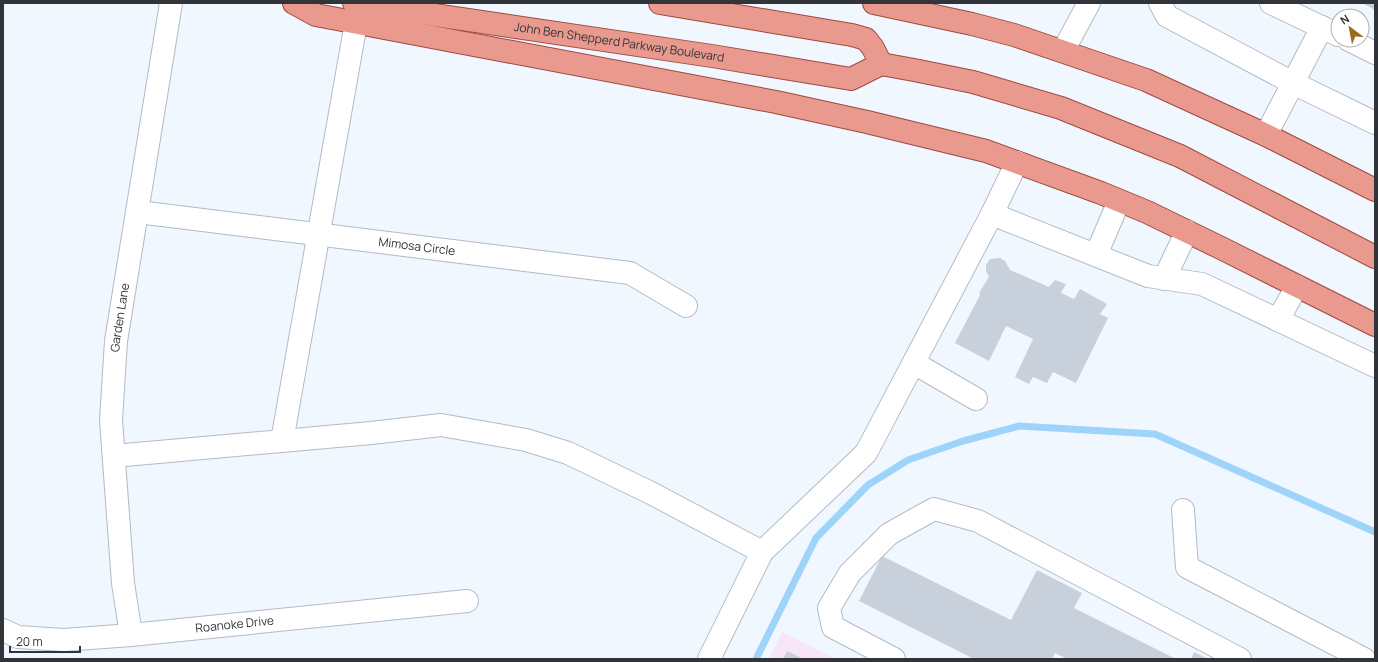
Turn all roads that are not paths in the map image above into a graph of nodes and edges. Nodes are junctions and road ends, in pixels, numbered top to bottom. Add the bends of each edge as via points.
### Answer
1 (171, 3) edge
2 (294, 3) edge
3 (660, 3) edge
4 (874, 3) edge
5 (1089, 3) edge
6 (1160, 3) edge
7 (1272, 3) edge
8 (355, 13) edge
9 (1330, 31) edge
10 (1063, 51) junction
11 (881, 64) junction
12 (1293, 83) junction
13 (1375, 123) edge
14 (1266, 135) junction
15 (1018, 162) junction
16 (1375, 190) edge
17 (1120, 201) junction
18 (138, 212) junction
19 (992, 214) junction
20 (1187, 231) junction
21 (319, 234) junction
22 (1370, 254) edge
23 (1096, 255) junction
24 (1164, 278) junction
25 (1297, 286) junction
26 (686, 306) dead end
27 (1369, 319) edge
28 (1278, 320) junction
29 (914, 363) junction
30 (1375, 366) edge
31 (976, 399) dead end
32 (282, 441) junction
33 (114, 456) junction
34 (1183, 510) dead end
35 (762, 552) junction
36 (467, 601) dead end
37 (3, 630) edge
38 (130, 635) junction
39 (1375, 649) edge
40 (709, 659) edge
41 (894, 659) edge
42 (1240, 659) edge
43 (1364, 659) edge
44 (1370, 659) edge

1 - 18 street, Garden Lane
2 - 8 main road via 316,15
3 - 11 main road via 866,38
4 - 10 main road via 972,24
5 - 10 street
6 - 12 street via 1167,16
7 - 9 street
8 - 11 main road, John Ben Shepperd Parkway Boulevard via 705,55 851,80
8 - 15 main road via 783,104 986,151
8 - 21 street
9 - 12 street
10 - 14 main road via 1146,80
11 - 22 main road via 973,82 1061,108 1180,156
12 - 13 street
12 - 14 street
14 - 16 main road
15 - 17 main road
15 - 19 street
17 - 20 main road
17 - 23 street
18 - 21 street, Mimosa Circle
18 - 33 street, Garden Lane via 116,341 111,420
19 - 23 street
19 - 29 street
20 - 24 street
20 - 25 main road
21 - 26 street, Mimosa Circle via 630,273
21 - 32 street
23 - 24 street via 1148,276
24 - 28 street via 1202,284
25 - 27 main road
25 - 28 street
28 - 30 street
29 - 31 street
29 - 35 street via 866,454
32 - 33 street
32 - 35 street via 441,425 526,440 568,454 650,493
33 - 38 street, Garden Lane via 123,583
34 - 43 street via 1187,567
35 - 40 street
36 - 38 street, Roanoke Drive
37 - 38 street, Roanoke Drive via 18,637 64,640
39 - 44 street
41 - 42 street via 833,627 829,608 850,573 889,534 934,509 978,522

